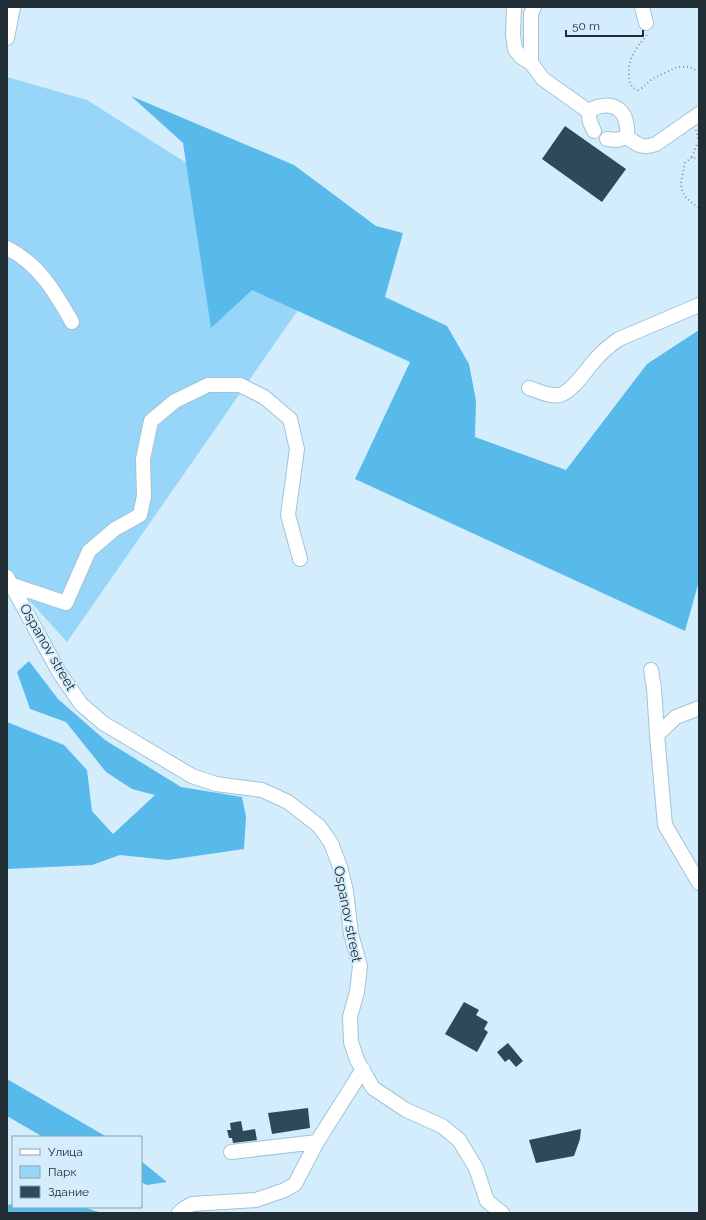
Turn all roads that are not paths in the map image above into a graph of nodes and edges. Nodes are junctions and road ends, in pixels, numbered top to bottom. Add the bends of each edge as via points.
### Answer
1 (13, 7) edge
2 (514, 7) edge
3 (534, 7) edge
4 (642, 7) edge
5 (648, 27) road end
6 (7, 38) edge
7 (531, 63) junction
8 (588, 110) junction
9 (699, 114) edge
10 (594, 131) dead end
11 (627, 137) junction
12 (607, 139) dead end
13 (7, 248) edge
14 (699, 305) edge
15 (72, 322) dead end
16 (530, 388) dead end
17 (300, 559) dead end
18 (10, 581) edge
19 (651, 670) dead end
20 (699, 708) edge
21 (656, 735) junction
22 (699, 883) edge
23 (362, 1069) junction
24 (317, 1142) junction
25 (231, 1152) dead end
26 (179, 1213) edge
27 (502, 1213) edge

1 - 6 street
2 - 7 street via 515,49 521,57
3 - 7 street via 531,14
4 - 5 street
7 - 8 street via 543,79
8 - 10 street
8 - 11 street via 606,105 617,108 625,115
9 - 11 street via 648,147 642,147
11 - 12 street
13 - 15 street via 30,263 44,278
14 - 16 street via 619,339 607,347 565,392 549,395
17 - 18 street via 288,515 297,449 290,419 264,398 240,385 208,385 175,401 151,421 143,459 144,496 140,514 115,529 89,551 66,603
18 - 23 street, Ospanov street via 59,672 81,704 103,723 192,776 216,784 262,790 288,802 318,826 327,837 340,867 346,891 351,934 360,966 357,992 350,1017 351,1042
19 - 21 street
20 - 21 street via 676,717
21 - 22 street via 665,825
23 - 24 street
23 - 27 street, Ospanov street via 373,1088 406,1110 442,1126 459,1140 476,1168 487,1201
24 - 25 street
24 - 26 street via 295,1184 285,1190 256,1200 192,1204

